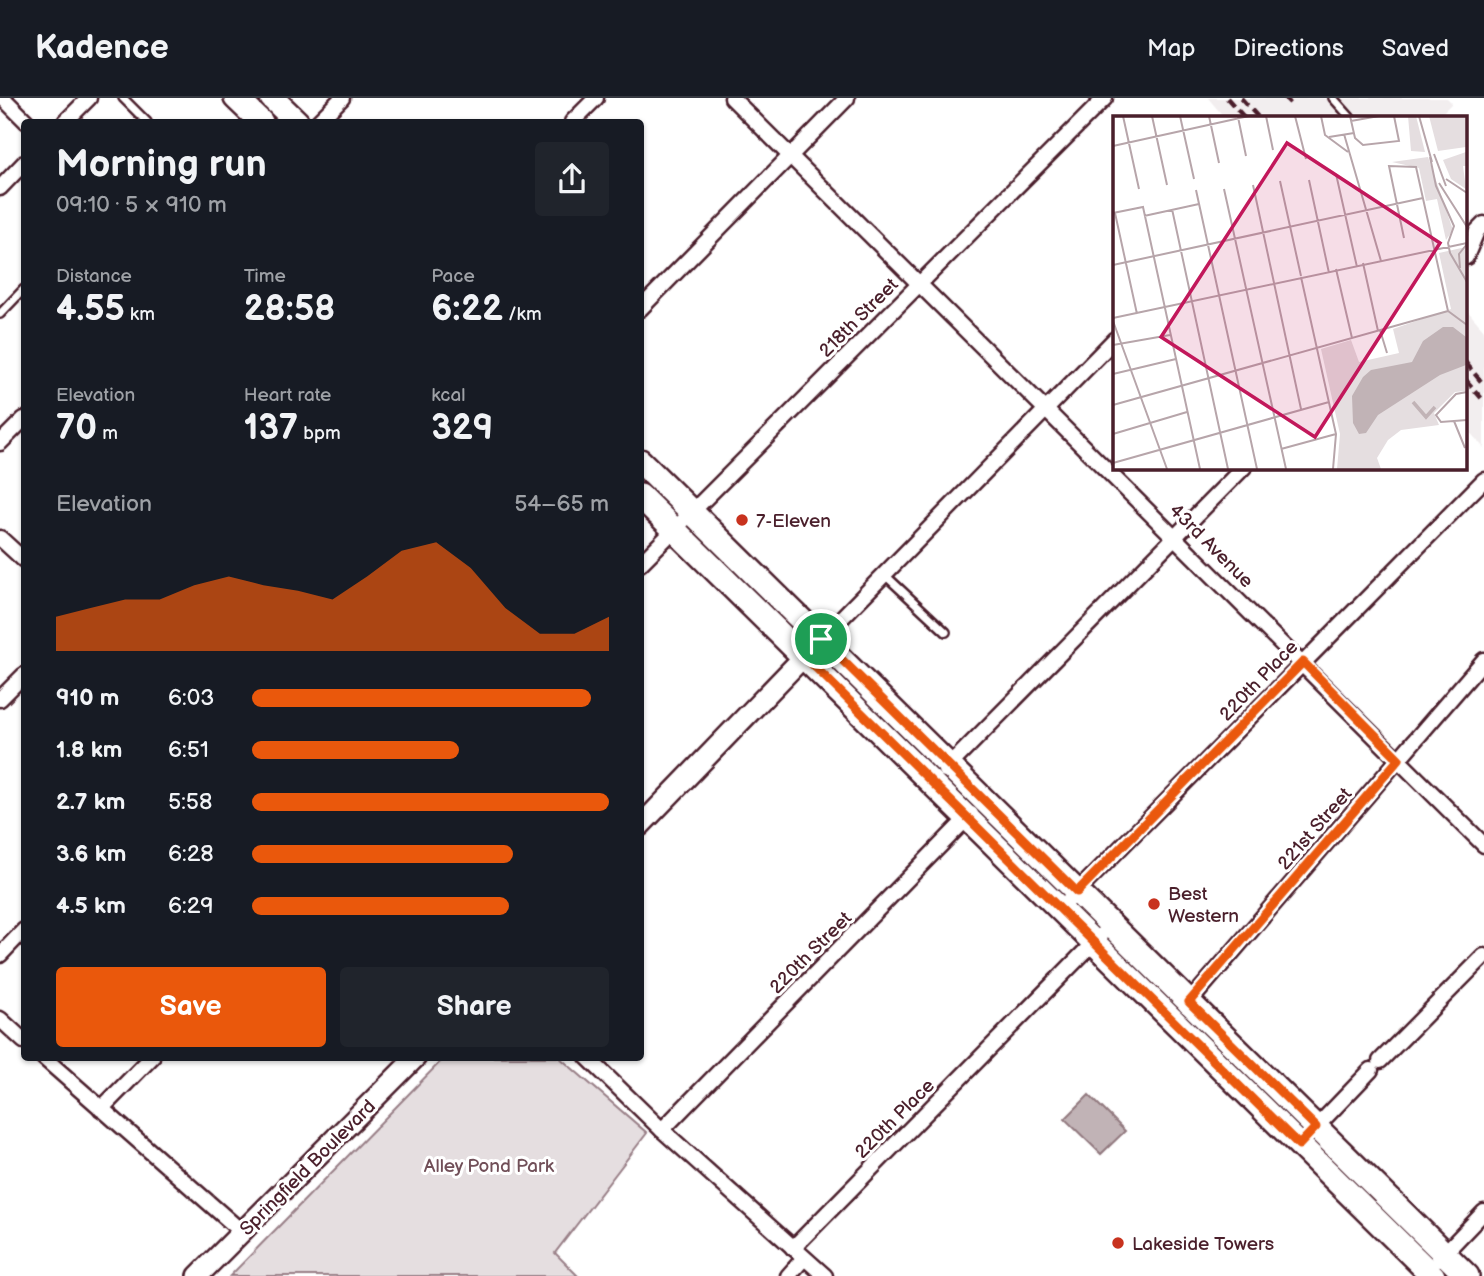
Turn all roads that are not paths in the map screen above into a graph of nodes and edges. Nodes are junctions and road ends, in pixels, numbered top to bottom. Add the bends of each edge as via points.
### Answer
1 (3, 98) edge
2 (89, 98) edge
3 (123, 98) edge
4 (236, 98) edge
5 (272, 98) edge
6 (342, 98) edge
7 (596, 98) edge
8 (732, 98) edge
9 (847, 98) edge
10 (1105, 98) edge
11 (1333, 98) edge
12 (1349, 116) edge
13 (24, 119) edge
14 (68, 119) edge
15 (144, 119) edge
16 (258, 119) edge
17 (293, 119) edge
18 (321, 119) edge
19 (575, 119) edge
20 (791, 157) junction
21 (21, 166) edge
22 (0, 188) edge
23 (1484, 224) edge
24 (1466, 257) edge
25 (919, 284) junction
26 (21, 292) edge
27 (644, 305) edge
28 (0, 314) edge
29 (1113, 341) edge
30 (1046, 409) junction
31 (21, 422) edge
32 (0, 443) edge
33 (644, 465) edge
34 (1242, 469) edge
35 (1484, 480) edge
36 (644, 500) edge
37 (692, 512) junction
38 (675, 530) junction
39 (1175, 535) junction
40 (0, 538) edge
41 (21, 557) edge
42 (644, 560) edge
43 (884, 574) junction
44 (946, 632) dead end
45 (821, 639) junction
46 (804, 656) junction
47 (1484, 660) edge
48 (1303, 662) junction
49 (21, 678) edge
50 (0, 699) edge
51 (1399, 759) junction
52 (950, 766) junction
53 (932, 783) junction
54 (985, 800) junction
55 (967, 818) junction
56 (644, 822) edge
57 (1484, 845) edge
58 (1077, 892) junction
59 (1060, 909) junction
60 (1110, 926) junction
61 (21, 933) edge
62 (1094, 943) junction
63 (0, 955) edge
64 (1484, 956) edge
65 (1189, 1002) junction
66 (0, 1020) edge
67 (1173, 1021) junction
68 (21, 1038) edge
69 (47, 1061) edge
70 (148, 1061) edge
71 (412, 1061) edge
72 (591, 1061) edge
73 (101, 1109) junction
74 (1316, 1127) junction
75 (662, 1130) junction
76 (1299, 1145) junction
77 (1484, 1212) edge
78 (242, 1232) junction
79 (798, 1253) junction
80 (1444, 1253) junction
81 (1427, 1274) edge
82 (198, 1276) edge
83 (788, 1276) edge
84 (825, 1276) edge
85 (1467, 1276) edge

1 - 13 street
2 - 14 street
3 - 15 lane
4 - 16 main road
5 - 17 main road
6 - 18 street
7 - 19 street
8 - 20 street, 43rd Avenue
9 - 20 street
10 - 25 street, 218th Street
11 - 12 lane
20 - 25 street, 43rd Avenue
20 - 27 street
21 - 22 street
23 - 24 street
25 - 30 street, 43rd Avenue
25 - 37 street, 218th Street
26 - 28 lane
29 - 30 street
30 - 39 street, 43rd Avenue
30 - 43 street
31 - 32 street
33 - 37 main road
34 - 39 street
35 - 48 street, 220th Place
36 - 38 main road
37 - 38 street, 218th Street
37 - 45 main road
38 - 42 street, 218th Street
38 - 46 main road
39 - 48 street, 43rd Avenue
39 - 52 street
40 - 41 street
43 - 44 lane
43 - 45 street
45 - 46 main road
45 - 52 main road
46 - 53 main road
46 - 56 main road
47 - 51 street, 221st Street
48 - 51 street, 43rd Avenue
48 - 58 street, 220th Place
49 - 50 street
51 - 57 street, 43rd Avenue
51 - 65 street, 221st Street
52 - 53 street
52 - 54 main road
53 - 55 main road
54 - 55 street, 220th Street
54 - 58 main road
55 - 59 main road
55 - 75 street, 220th Street
58 - 59 street, 220th Place
58 - 60 main road
59 - 62 main road
60 - 62 street, 220th Place
60 - 65 main road
61 - 63 street
62 - 67 main road
62 - 79 street, 220th Place
64 - 74 street
65 - 67 street, 221st Street
65 - 74 main road
66 - 68 street
67 - 76 main road
69 - 73 street
70 - 73 street
71 - 78 main road, Springfield Boulevard
72 - 75 street
73 - 78 street
74 - 76 street
74 - 80 main road
75 - 79 street
76 - 81 main road
77 - 80 street
78 - 82 main road, Springfield Boulevard
79 - 83 street, 220th Place
79 - 84 street
80 - 81 street
80 - 85 main road

